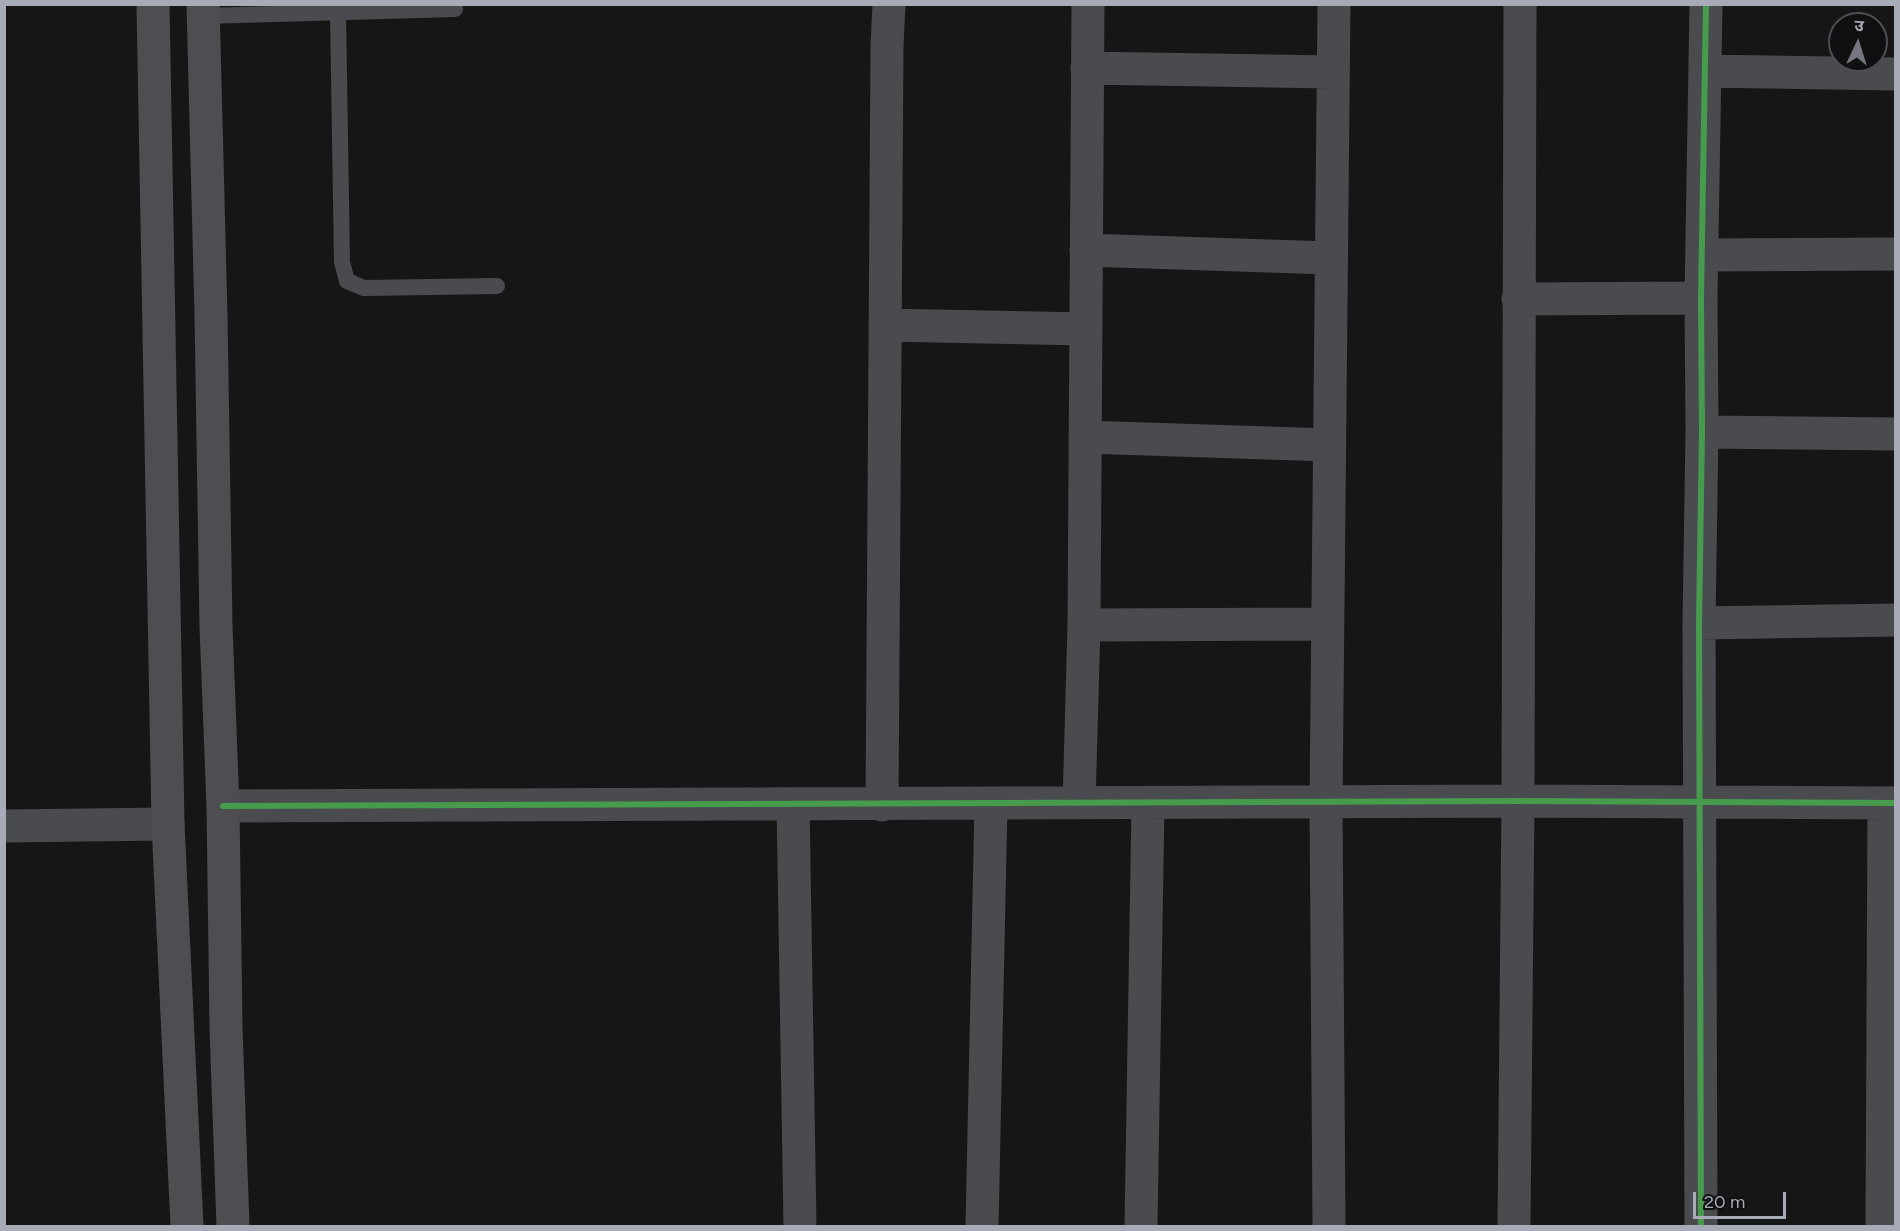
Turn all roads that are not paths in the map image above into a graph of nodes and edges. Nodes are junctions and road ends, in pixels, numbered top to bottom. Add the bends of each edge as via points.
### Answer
1 (153, 4) edge
2 (890, 4) edge
3 (1088, 4) edge
4 (1334, 4) edge
5 (1520, 4) edge
6 (1706, 4) edge
7 (455, 9) dead end
8 (203, 10) edge
9 (339, 13) junction
10 (1088, 68) junction
11 (1705, 71) junction
12 (1332, 72) junction
13 (1896, 74) edge
14 (1086, 250) junction
15 (1896, 254) edge
16 (1702, 255) junction
17 (1330, 258) junction
18 (496, 286) dead end
19 (1701, 298) junction
20 (1518, 299) junction
21 (885, 325) junction
22 (1086, 329) junction
23 (1702, 432) junction
24 (1896, 434) edge
25 (1085, 437) junction
26 (1329, 445) junction
27 (1896, 620) edge
28 (1699, 623) junction
29 (1328, 624) junction
30 (1084, 625) junction
31 (1518, 801) junction
32 (1079, 803) junction
33 (1326, 803) junction
34 (1699, 803) junction
35 (1890, 803) edge
36 (794, 804) junction
37 (991, 804) junction
38 (1148, 804) junction
39 (882, 805) junction
40 (223, 806) junction
41 (168, 824) junction
42 (4, 826) edge
43 (187, 1227) edge
44 (232, 1227) edge
45 (800, 1227) edge
46 (982, 1227) edge
47 (1141, 1227) edge
48 (1329, 1227) edge
49 (1514, 1227) edge
50 (1701, 1227) edge
51 (1882, 1227) edge

1 - 41 main road
2 - 21 street
3 - 10 street
4 - 12 street
5 - 20 street
6 - 11 street
7 - 9 lane
8 - 9 lane
8 - 40 main road
9 - 18 lane via 342,262 347,280 364,288
10 - 12 street
10 - 14 street
11 - 13 street
11 - 16 street
12 - 17 street
14 - 17 street
14 - 22 street
15 - 16 street
16 - 19 street
17 - 26 street
19 - 20 street
19 - 23 street
20 - 31 street
21 - 22 street
21 - 39 street
22 - 25 street
23 - 24 street
23 - 28 street
25 - 26 street
25 - 30 street
26 - 29 street
27 - 28 street
28 - 34 street
29 - 30 street
29 - 33 street
30 - 32 street
31 - 33 street
31 - 34 street
31 - 49 street
32 - 37 street
32 - 38 street
33 - 38 street
33 - 48 street
34 - 35 street
34 - 50 street
35 - 51 street
36 - 39 street
36 - 40 street
36 - 45 street
37 - 39 street
37 - 46 street
38 - 47 street
40 - 44 main road
41 - 42 street
41 - 43 main road

